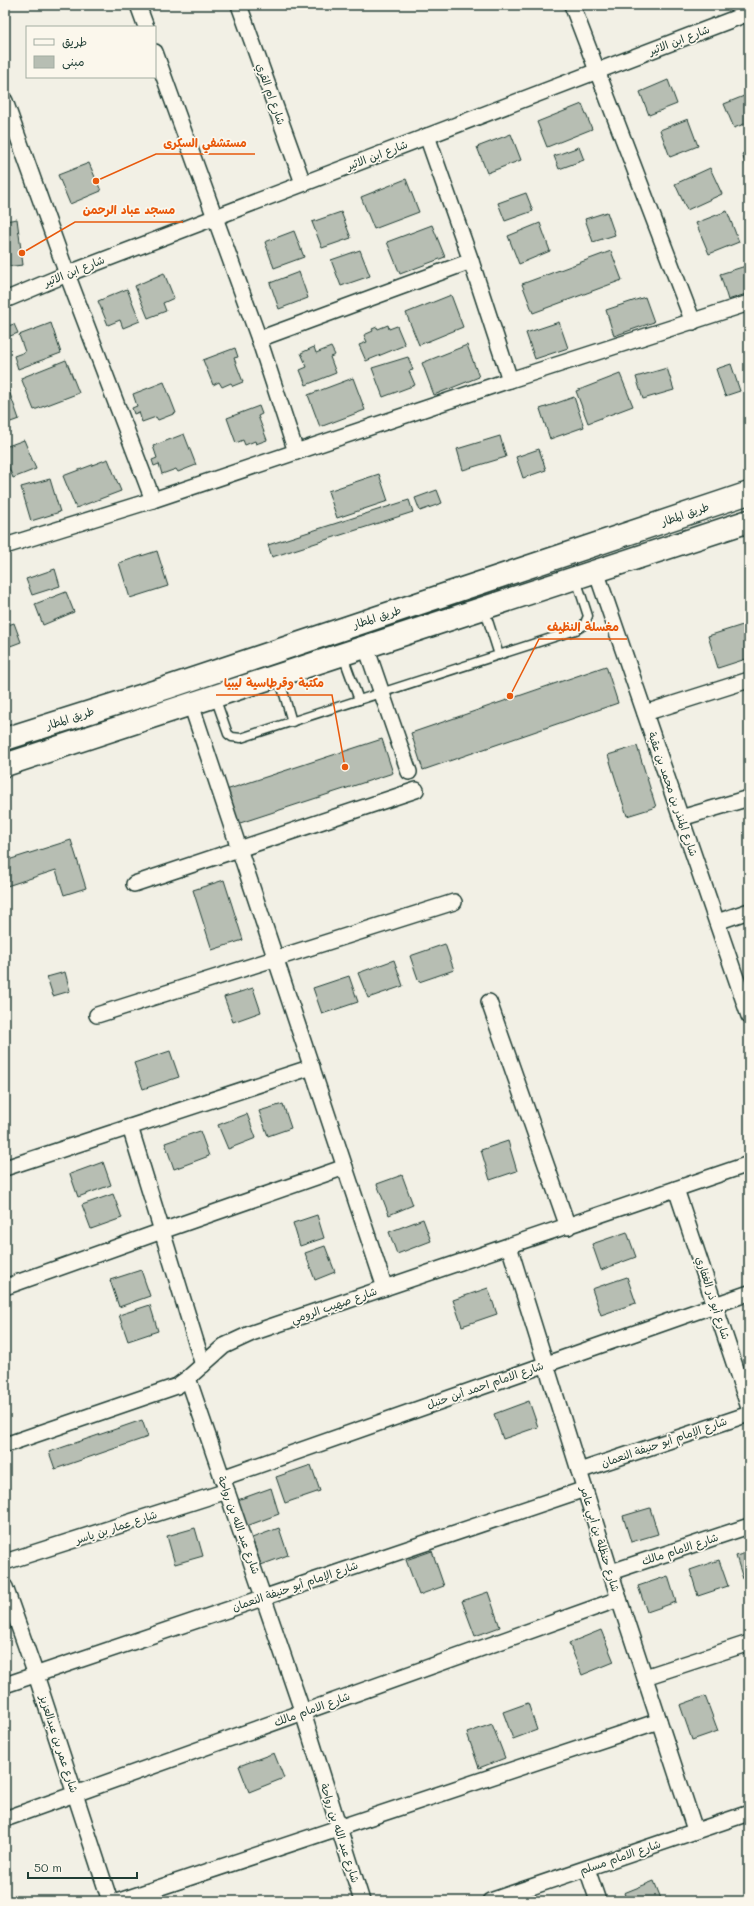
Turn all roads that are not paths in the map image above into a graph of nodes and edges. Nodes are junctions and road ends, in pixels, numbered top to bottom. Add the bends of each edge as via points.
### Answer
1 (138, 5) edge
2 (239, 5) edge
3 (572, 5) edge
4 (749, 13) edge
5 (146, 26) edge
6 (156, 55) edge
7 (597, 71) junction
8 (5, 101) edge
9 (427, 136) junction
10 (303, 183) junction
11 (216, 217) junction
12 (471, 261) junction
13 (67, 274) junction
14 (5, 300) edge
15 (749, 303) edge
16 (694, 322) junction
17 (259, 339) junction
18 (510, 380) junction
19 (296, 452) junction
20 (749, 493) edge
21 (153, 500) junction
22 (749, 522) edge
23 (5, 546) edge
24 (596, 571) junction
25 (576, 578) junction
26 (484, 608) junction
27 (366, 647) junction
28 (343, 654) junction
29 (499, 655) junction
30 (279, 675) junction
31 (749, 680) edge
32 (382, 693) junction
33 (215, 696) junction
34 (359, 700) junction
35 (191, 704) junction
36 (645, 713) junction
37 (292, 722) junction
38 (5, 739) edge
39 (5, 765) edge
40 (409, 772) dead end
41 (416, 790) dead end
42 (749, 798) edge
43 (681, 818) junction
44 (240, 849) junction
45 (134, 884) dead end
46 (454, 902) dead end
47 (749, 911) edge
48 (717, 922) junction
49 (276, 959) junction
50 (489, 1002) dead end
51 (97, 1015) dead end
52 (749, 1016) edge
53 (312, 1067) junction
54 (130, 1127) junction
55 (749, 1164) edge
56 (345, 1167) junction
57 (5, 1168) edge
58 (676, 1189) junction
59 (568, 1227) junction
60 (162, 1231) junction
61 (509, 1246) junction
62 (5, 1287) edge
63 (385, 1288) junction
64 (749, 1294) edge
65 (715, 1305) junction
66 (546, 1363) junction
67 (203, 1365) junction
68 (188, 1378) junction
69 (749, 1408) edge
70 (749, 1414) edge
71 (5, 1445) edge
72 (579, 1471) junction
73 (225, 1485) junction
74 (585, 1489) junction
75 (749, 1526) edge
76 (5, 1562) edge
77 (611, 1572) junction
78 (5, 1587) edge
79 (264, 1596) junction
80 (619, 1599) junction
81 (749, 1643) edge
82 (36, 1675) junction
83 (645, 1677) junction
84 (5, 1685) edge
85 (303, 1713) junction
86 (659, 1721) junction
87 (75, 1794) junction
88 (749, 1813) edge
89 (5, 1819) edge
90 (338, 1828) junction
91 (695, 1830) junction
92 (587, 1868) junction
93 (110, 1901) edge
94 (119, 1901) edge
95 (362, 1901) edge
96 (490, 1901) edge
97 (598, 1901) edge

1 - 5 street
2 - 10 street, شارع ام القري
3 - 7 street
4 - 7 street, شارع ابن الاثير
6 - 11 street
7 - 9 street, شارع ابن الاثير
7 - 16 street
8 - 13 street
9 - 10 street, شارع ابن الاثير
9 - 12 street
10 - 11 street, شارع ابن الاثير
11 - 13 street, شارع ابن الاثير
11 - 17 street
12 - 17 street
12 - 18 street
13 - 14 street, شارع ابن الاثير
13 - 21 street
15 - 16 street
16 - 18 street
17 - 19 street
18 - 19 street
19 - 21 street
20 - 38 highway, طريق المطار via 169,687
21 - 23 street
22 - 24 highway
24 - 25 highway
24 - 36 street, شارع المنذر بن محمد بن عقبة
25 - 26 highway
25 - 29 lane via 588,610 584,625 576,630
26 - 27 highway
26 - 29 lane
27 - 28 highway
27 - 32 street
28 - 30 highway
28 - 34 lane
29 - 32 lane
30 - 33 highway
30 - 37 lane
31 - 36 street
32 - 34 lane
32 - 40 street
33 - 35 highway
33 - 37 lane via 225,729 232,737 242,738
34 - 37 lane
35 - 39 highway
35 - 44 street
36 - 43 street, شارع المنذر بن محمد بن عقبة
41 - 44 street
42 - 43 street
43 - 48 street, شارع المنذر بن محمد بن عقبة
44 - 45 street
44 - 49 street
46 - 49 street
47 - 48 street
48 - 52 street, شارع المنذر بن محمد بن عقبة
49 - 51 street
49 - 53 street
50 - 59 street
53 - 54 street
53 - 56 street
54 - 57 street
54 - 60 street
55 - 58 street, شارع صهيب الرومي
56 - 60 street
56 - 63 street
58 - 59 street, شارع صهيب الرومي
58 - 65 street, شارع أبو ذر الغفاري
59 - 61 street, شارع صهيب الرومي
60 - 62 street
60 - 67 street
61 - 63 street, شارع صهيب الرومي
61 - 66 street, شارع حنظلة بن أبي عامر
63 - 67 street, شارع صهيب الرومي via 252,1333 224,1346
64 - 65 street, شارع الامام احمد أبن حنبل
65 - 66 street, شارع الامام احمد أبن حنبل
65 - 69 street, شارع أبو ذر الغفاري
66 - 72 street, شارع حنظلة بن أبي عامر
66 - 73 street, شارع الامام احمد أبن حنبل
67 - 68 street, شارع صهيب الرومي
68 - 71 street, شارع صهيب الرومي via 177,1386
68 - 73 street, شارع عبد الله بن رواحة
70 - 72 street, شارع الإمام أبو حنيفة النعمان
72 - 74 street, شارع حنظلة بن أبي عامر
73 - 76 street, شارع عمار بن ياسر
73 - 79 street, شارع عبد الله بن رواحة
74 - 77 street, شارع حنظلة بن أبي عامر
74 - 79 street, شارع الإمام أبو حنيفة النعمان
75 - 77 street, شارع الامام مالك
77 - 80 street, شارع حنظلة بن أبي عامر
78 - 82 street, شارع عمر بن عبدالعزيز
79 - 82 street, شارع الإمام أبو حنيفة النعمان
79 - 85 street, شارع عبد الله بن رواحة
80 - 83 street, شارع حنظلة بن أبي عامر
80 - 85 street, شارع الامام مالك
81 - 83 street
82 - 84 street, شارع الإمام أبو حنيفة النعمان
82 - 87 street, شارع عمر بن عبدالعزيز
83 - 86 street, شارع حنظلة بن أبي عامر
85 - 87 street, شارع الامام مالك
85 - 90 street, شارع عبد الله بن رواحة
86 - 90 street
86 - 91 street, شارع حنظلة بن أبي عامر
87 - 89 street, شارع الامام مالك
87 - 93 street, شارع عمر بن عبدالعزيز
88 - 91 street, شارع الامام مسلم
90 - 94 street
90 - 95 street, شارع عبد الله بن رواحة
91 - 92 street, شارع الامام مسلم
92 - 96 street, شارع الامام مسلم
92 - 97 street

